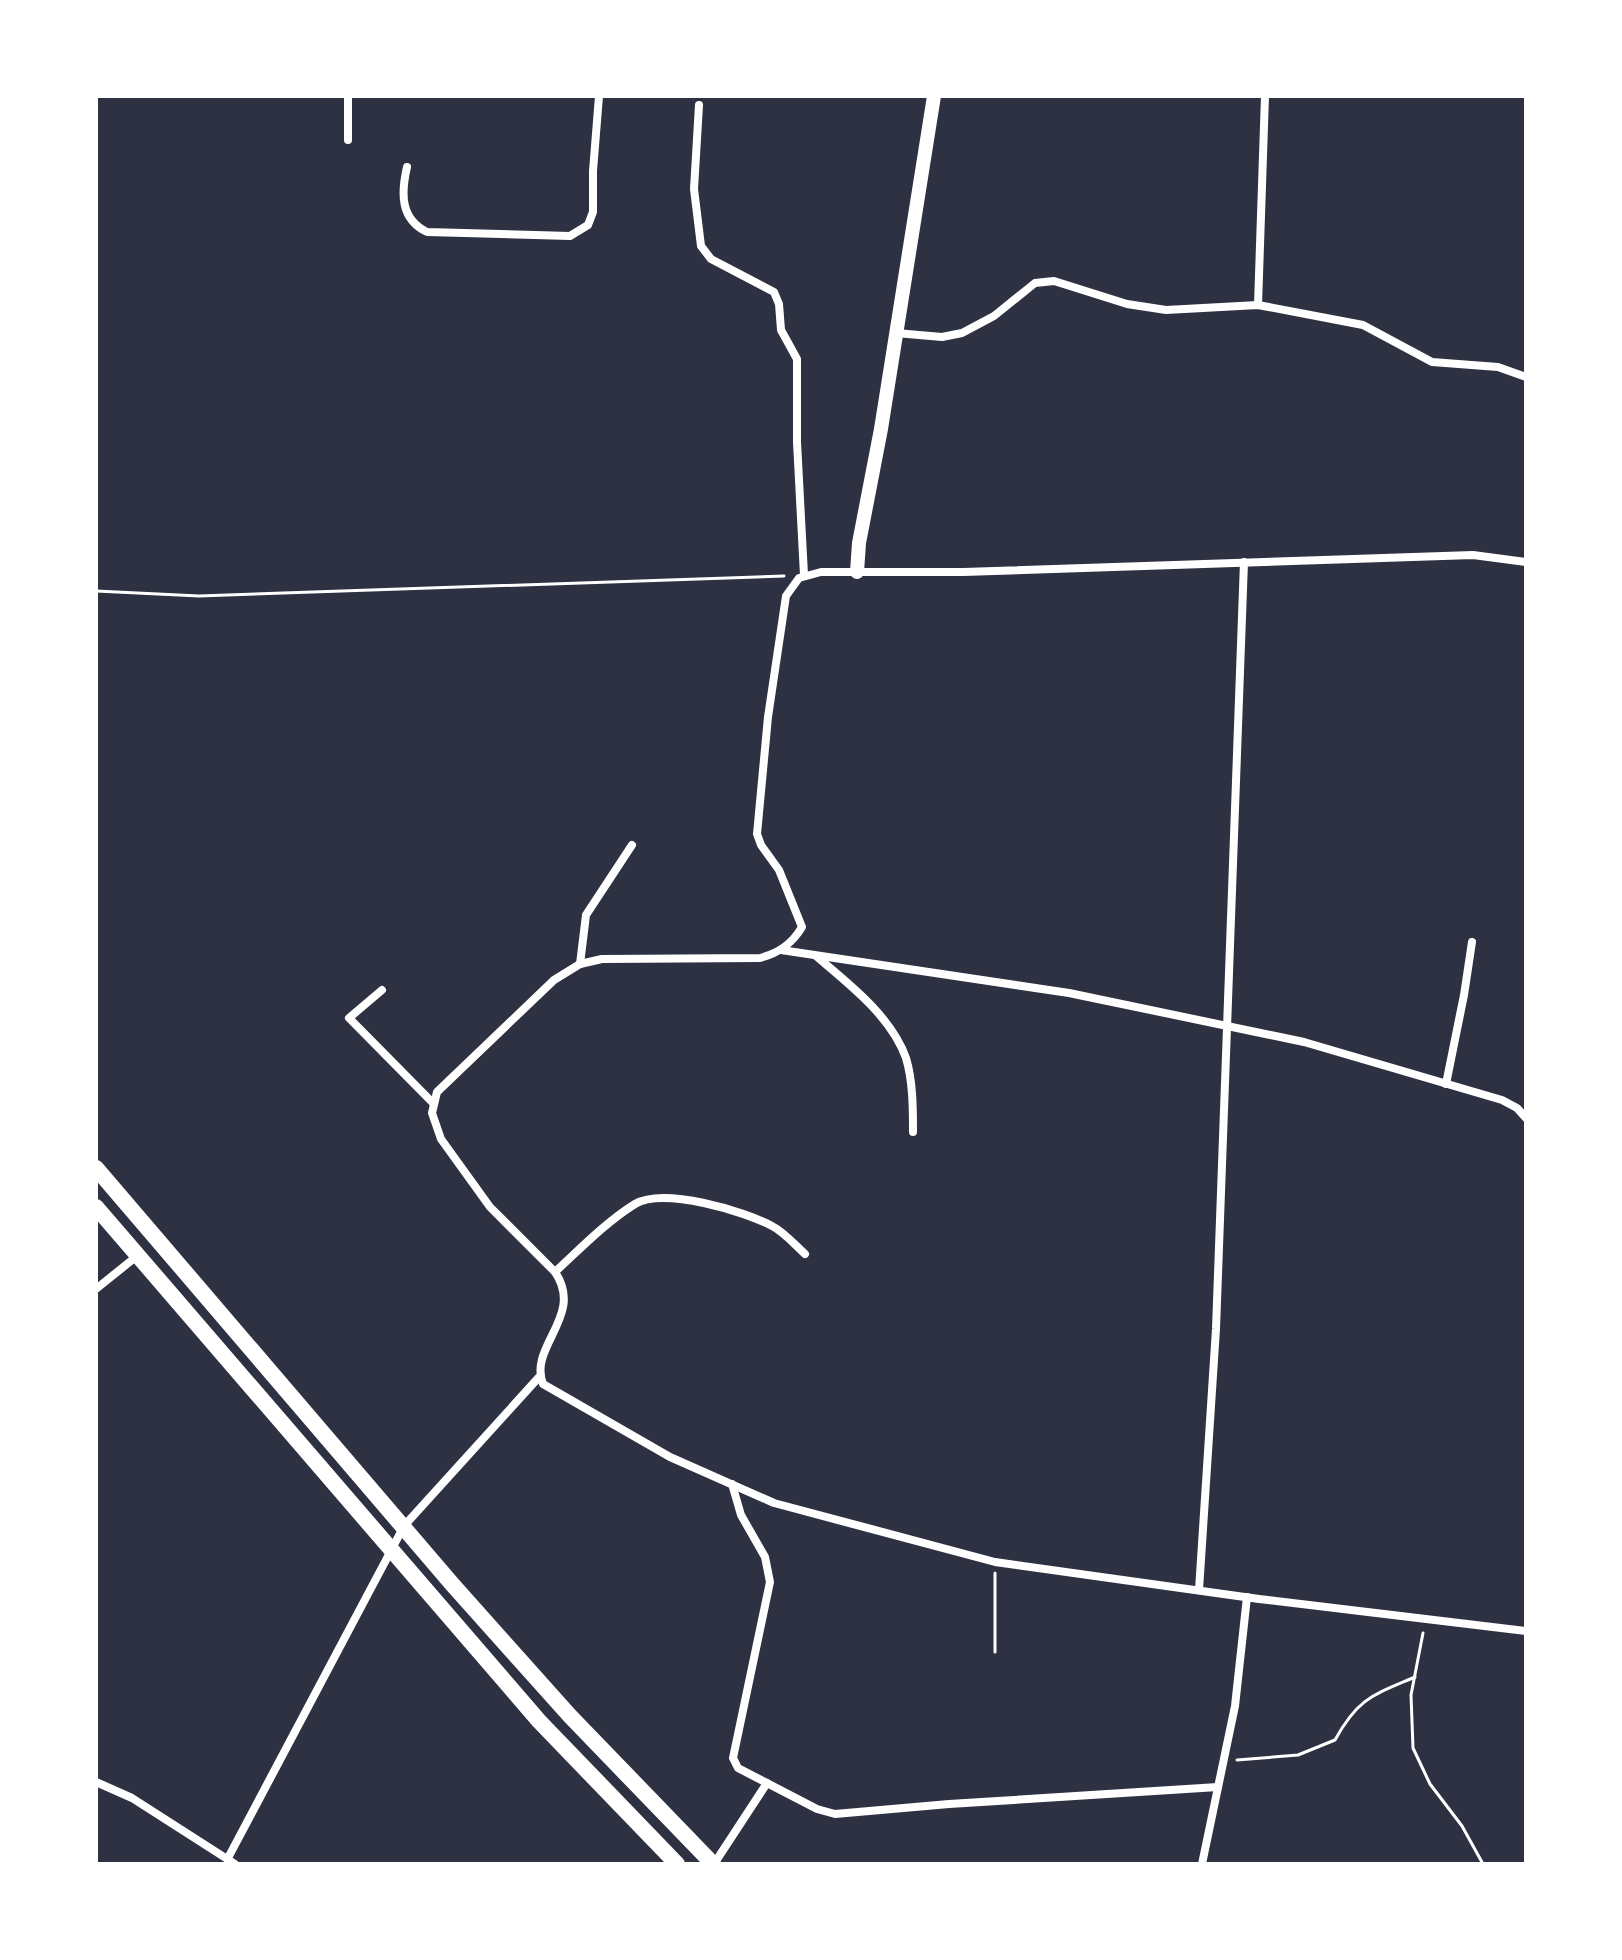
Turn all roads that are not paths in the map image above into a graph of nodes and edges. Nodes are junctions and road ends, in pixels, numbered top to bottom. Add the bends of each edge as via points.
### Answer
1 (348, 96) edge
2 (599, 96) edge
3 (934, 96) edge
4 (1265, 96) edge
5 (699, 105) dead end
6 (348, 140) dead end
7 (407, 167) dead end
8 (1258, 305) junction
9 (896, 333) junction
10 (1526, 377) edge
11 (1244, 562) junction
12 (1526, 562) edge
13 (857, 572) junction
14 (804, 575) junction
15 (632, 845) dead end
16 (1472, 942) dead end
17 (781, 950) junction
18 (816, 955) junction
19 (580, 964) junction
20 (382, 990) dead end
21 (1225, 1027) junction
22 (1446, 1084) junction
23 (433, 1103) junction
24 (1521, 1107) edge
25 (1526, 1118) edge
26 (913, 1132) dead end
27 (96, 1168) edge
28 (96, 1207) edge
29 (805, 1254) dead end
30 (137, 1256) junction
31 (555, 1272) junction
32 (96, 1289) edge
33 (540, 1376) junction
34 (732, 1484) junction
35 (404, 1526) junction
36 (391, 1548) junction
37 (1199, 1590) junction
38 (1247, 1597) junction
39 (1526, 1631) edge
40 (96, 1782) edge
41 (767, 1783) junction
42 (1218, 1787) junction
43 (232, 1861) edge
44 (677, 1864) edge
45 (714, 1864) edge
46 (1202, 1864) edge

1 - 6 street
2 - 7 street via 593,212 588,225 570,236 427,232 405,210
3 - 9 street
4 - 8 street
5 - 14 street via 694,189 701,246 711,259 774,292 781,330 797,359
8 - 9 street via 1166,310 1044,281 962,333
8 - 10 street via 1363,325 1432,362 1498,367
9 - 13 street
11 - 12 street via 1473,555
11 - 13 street
11 - 21 street
13 - 14 street
14 - 17 street via 786,596 757,825 761,845 779,870 802,927
15 - 19 street via 586,915
16 - 22 street
17 - 18 street
17 - 19 street via 751,959 602,959
18 - 21 street via 1069,993
18 - 26 street via 888,1026 906,1057
19 - 23 street via 554,980 437,1092
20 - 23 street via 349,1018
21 - 22 street via 1304,1042
21 - 37 street via 1216,1329
22 - 24 street
23 - 31 street via 433,1123 441,1139 490,1207
24 - 25 street
27 - 35 main road
28 - 30 main road
29 - 31 street via 774,1227 682,1198 638,1202
30 - 32 street
30 - 36 main road
31 - 33 street via 565,1301
33 - 34 street via 563,1397 670,1457
33 - 35 street
34 - 37 street via 774,1503 995,1562
34 - 41 street via 741,1515 765,1557 770,1582 733,1758 738,1768
35 - 36 street
35 - 45 main road via 570,1716
36 - 43 street
36 - 44 main road via 539,1721
37 - 38 street
38 - 39 street
38 - 42 street via 1235,1706
40 - 43 street via 132,1798
41 - 42 street via 835,1814
41 - 45 street
42 - 46 street

